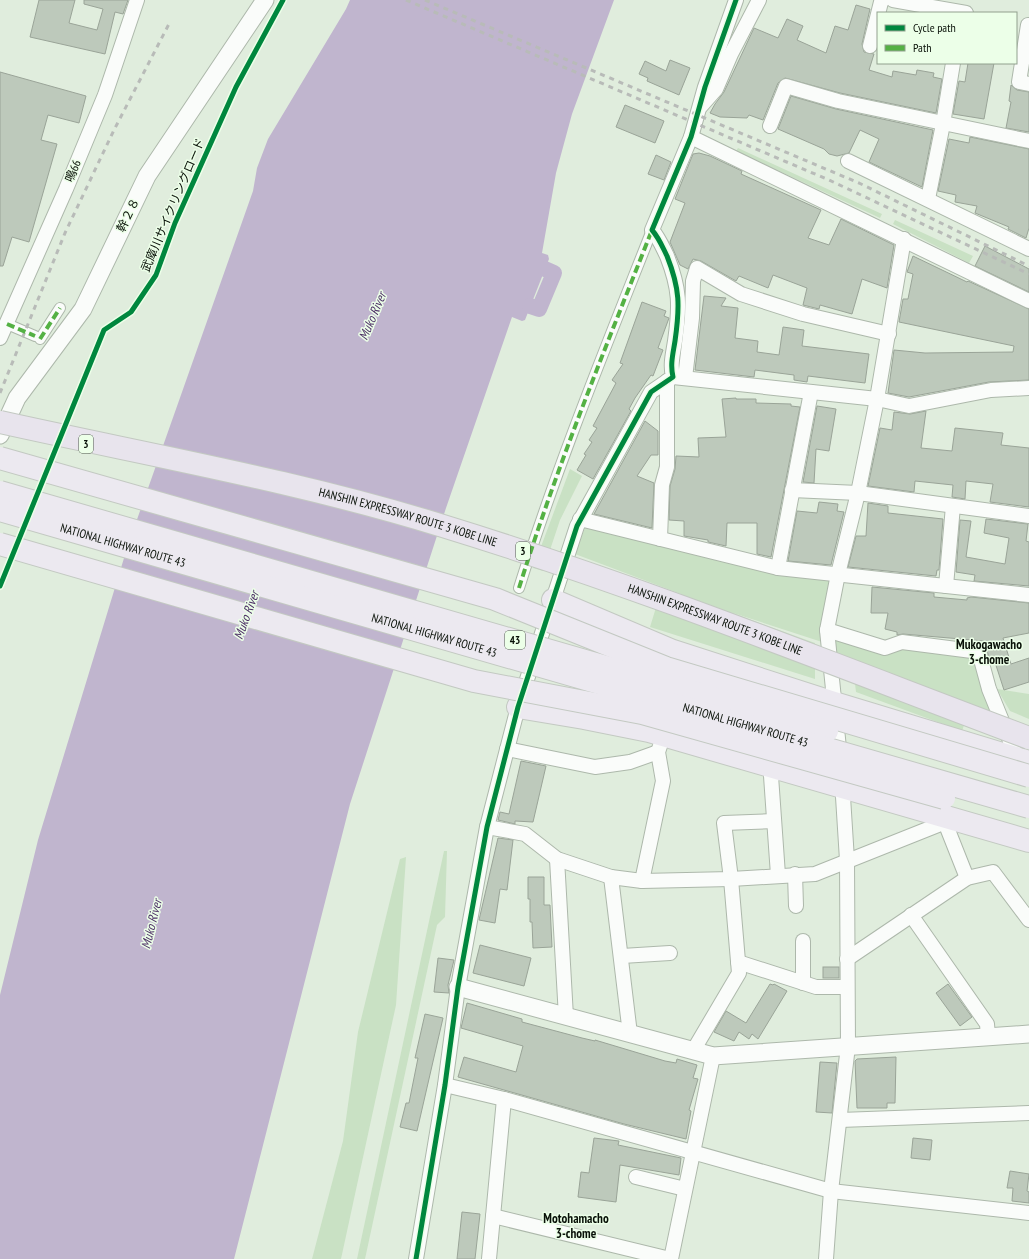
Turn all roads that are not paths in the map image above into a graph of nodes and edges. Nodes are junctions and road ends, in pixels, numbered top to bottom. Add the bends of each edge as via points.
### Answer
1 (137, 0) edge
2 (265, 0) edge
3 (736, 0) edge
4 (759, 0) edge
5 (883, 0) edge
6 (893, 0) edge
7 (963, 9) edge
8 (878, 12) edge
9 (877, 18) edge
10 (1024, 25) edge
11 (870, 46) dead end
12 (953, 64) edge
13 (1029, 84) edge
14 (700, 107) junction
15 (943, 124) junction
16 (770, 126) dead end
17 (691, 137) junction
18 (1029, 141) edge
19 (848, 161) dead end
20 (928, 198) junction
21 (652, 230) junction
22 (904, 239) junction
23 (1029, 249) edge
24 (1029, 301) edge
25 (60, 308) dead end
26 (6, 324) junction
27 (889, 334) junction
28 (0, 338) edge
29 (675, 379) junction
30 (1029, 388) edge
31 (811, 392) junction
32 (877, 399) junction
33 (0, 422) edge
34 (0, 425) edge
35 (0, 434) edge
36 (0, 458) edge
37 (173, 463) junction
38 (792, 490) junction
39 (0, 492) edge
40 (858, 493) junction
41 (953, 506) junction
42 (0, 510) edge
43 (1029, 516) edge
44 (580, 519) junction
45 (660, 539) junction
46 (0, 544) edge
47 (778, 568) junction
48 (838, 574) junction
49 (946, 586) junction
50 (519, 588) dead end
51 (1029, 595) edge
52 (553, 600) junction
53 (827, 630) junction
54 (834, 703) junction
55 (518, 707) junction
56 (661, 744) junction
57 (507, 748) junction
58 (1027, 755) edge
59 (773, 768) junction
60 (842, 786) junction
61 (1029, 789) edge
62 (1029, 807) edge
63 (945, 817) junction
64 (1029, 819) edge
65 (774, 821) junction
66 (487, 827) junction
67 (1029, 841) edge
68 (557, 859) junction
69 (847, 860) junction
70 (795, 874) junction
71 (778, 875) junction
72 (611, 877) junction
73 (967, 878) junction
74 (731, 879) junction
75 (642, 882) junction
76 (796, 906) dead end
77 (911, 916) junction
78 (1029, 920) edge
79 (803, 941) dead end
80 (670, 953) dead end
81 (622, 956) junction
82 (847, 959) junction
83 (738, 962) junction
84 (803, 983) junction
85 (458, 987) junction
86 (847, 987) junction
87 (566, 1017) junction
88 (630, 1034) junction
89 (1029, 1034) edge
90 (988, 1036) junction
91 (848, 1046) junction
92 (693, 1051) junction
93 (713, 1056) junction
94 (445, 1085) junction
95 (504, 1099) junction
96 (1029, 1113) edge
97 (840, 1120) junction
98 (692, 1153) junction
99 (636, 1177) dead end
100 (685, 1189) junction
101 (831, 1191) junction
102 (1029, 1213) edge
103 (493, 1216) junction
104 (416, 1259) edge
105 (489, 1259) edge
106 (671, 1259) edge
107 (826, 1259) edge

1 - 26 street, 鳴66 via 105,95
2 - 35 street, 幹２８ via 147,176 82,309 17,398
3 - 14 street
4 - 14 street via 716,89
5 - 8 street
6 - 7 street
9 - 11 street
10 - 13 street via 1019,82
12 - 15 street
14 - 17 street
15 - 16 street via 838,101 786,86
15 - 18 street
15 - 20 street
17 - 21 street
17 - 22 street
19 - 20 street
20 - 23 street
21 - 29 street via 659,238 678,290 670,367
21 - 50 street via 575,424
22 - 24 street
22 - 27 street
25 - 26 street via 37,338
26 - 28 street, 鳴66
27 - 29 street via 803,314 741,294 697,268 693,281 692,318
27 - 32 street
29 - 31 street
29 - 44 street via 651,392
29 - 45 street via 667,467 662,485
30 - 32 street via 991,390 909,406
31 - 32 street
31 - 38 street
32 - 40 street
33 - 58 highway, HANSHIN EXPRESSWAY ROUTE 3 KOBE LINE / 3, bridge via 276,481 440,525 593,574
34 - 37 highway, HANSHIN EXPRESSWAY ROUTE 3 KOBE LINE / 3, bridge
35 - 37 highway
36 - 58 highway, bridge via 495,599 666,668
37 - 58 highway, HANSHIN EXPRESSWAY ROUTE 3 KOBE LINE / 3, bridge via 274,484 440,527 595,578
38 - 40 street
38 - 47 street
39 - 61 highway, NATIONAL HIGHWAY ROUTE 43 / 43, bridge
40 - 41 street
40 - 48 street
41 - 43 street
41 - 49 street
42 - 62 highway, NATIONAL HIGHWAY ROUTE 43 / 43, bridge
44 - 45 street
44 - 52 street
45 - 47 street
46 - 64 highway, bridge via 474,681 642,713 952,800
47 - 48 street
48 - 49 street
48 - 53 street
49 - 51 street
52 - 54 highway via 673,651
52 - 55 street
53 - 54 street
53 - 58 street via 885,648 902,642 972,651 980,656 989,689
54 - 58 highway
54 - 60 street
55 - 56 highway via 547,711
55 - 57 street
56 - 57 street via 630,762 595,768
56 - 59 highway
56 - 75 street via 663,780
57 - 66 street
59 - 60 highway
59 - 65 street via 771,776
60 - 63 highway
60 - 69 street
63 - 67 highway
63 - 69 street via 938,825
63 - 73 street
65 - 71 street
65 - 74 street via 724,823
66 - 68 street via 525,834
66 - 85 street
68 - 72 street
68 - 87 street
69 - 70 street via 815,874
69 - 82 street
70 - 71 street
70 - 76 street
71 - 74 street
72 - 75 street
72 - 81 street
73 - 77 street
73 - 78 street via 994,872
74 - 75 street
74 - 83 street
77 - 82 street
77 - 90 street via 987,1024
79 - 84 street
80 - 81 street
81 - 88 street
82 - 86 street
83 - 84 street
83 - 92 street via 739,973
84 - 86 street via 816,987
85 - 87 street
85 - 94 street
86 - 91 street
87 - 88 street
88 - 92 street
89 - 90 street
90 - 91 street
91 - 93 street
91 - 97 street
92 - 93 street
93 - 98 street
94 - 95 street
94 - 104 street
95 - 98 street
95 - 103 street
96 - 97 street
97 - 101 street
98 - 100 street
98 - 101 street
99 - 100 street
100 - 106 street
101 - 102 street
101 - 107 street
103 - 105 street
103 - 106 street

